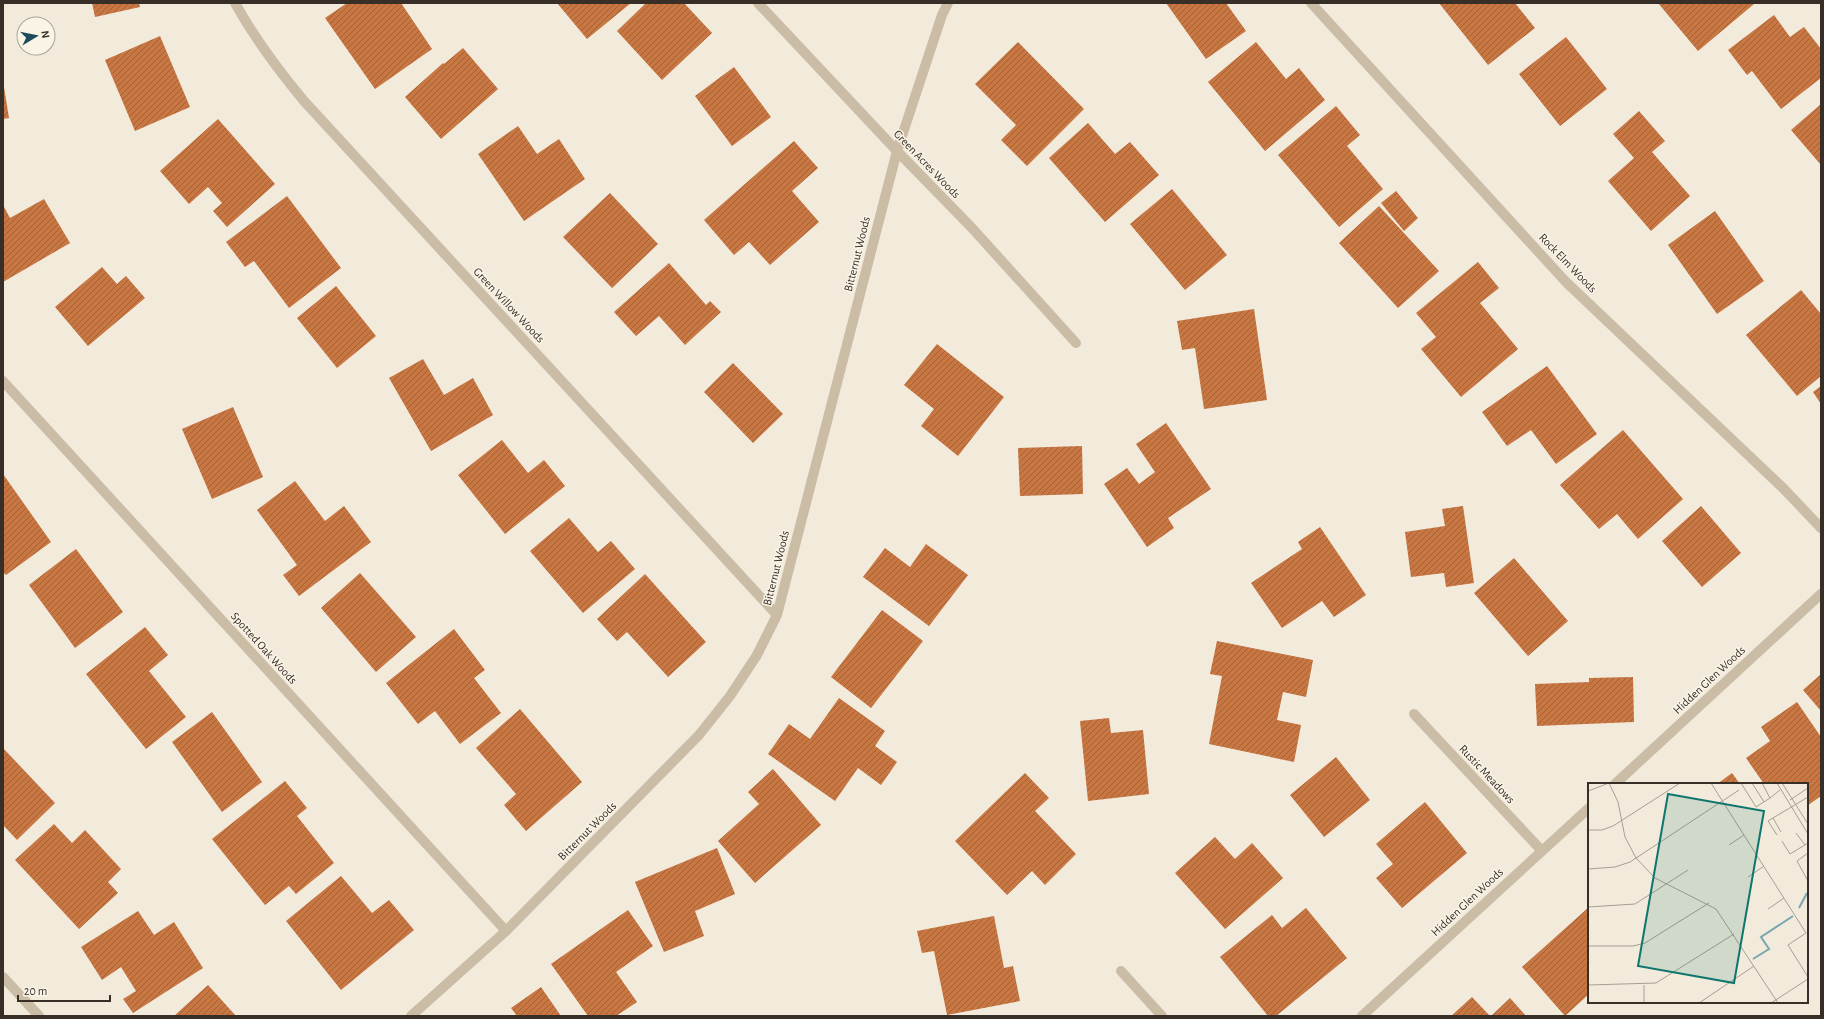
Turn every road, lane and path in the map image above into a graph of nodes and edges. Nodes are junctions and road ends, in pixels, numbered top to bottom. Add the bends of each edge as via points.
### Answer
1 (235, 3) edge
2 (758, 3) edge
3 (948, 3) edge
4 (1310, 3) edge
5 (897, 152) junction
6 (1076, 343) dead end
7 (3, 381) edge
8 (1821, 528) edge
9 (1821, 594) edge
10 (777, 616) junction
11 (1414, 714) dead end
12 (1616, 783) edge
13 (1588, 809) edge
14 (1542, 851) junction
15 (506, 931) junction
16 (1121, 972) dead end
17 (3, 977) edge
18 (38, 1016) edge
19 (411, 1016) edge
20 (1162, 1016) edge
21 (1362, 1016) edge

1 - 10 street, Green Willow Woods via 276,67 304,101
2 - 5 street, Green Acres Woods
3 - 5 street, Bitternut Woods
4 - 8 street, Rock Elm Woods via 1566,282 1783,488
5 - 6 street, Green Acres Woods via 972,228
5 - 10 street, Bitternut Woods
7 - 15 street, Spotted Oak Woods
9 - 12 street, Hidden Glen Woods
10 - 15 street, Bitternut Woods via 757,655 700,735
11 - 14 street, Rustic Meadows
13 - 14 street, Hidden Glen Woods
14 - 21 street, Hidden Glen Woods
15 - 19 street, Bitternut Woods
16 - 20 street
17 - 18 street

